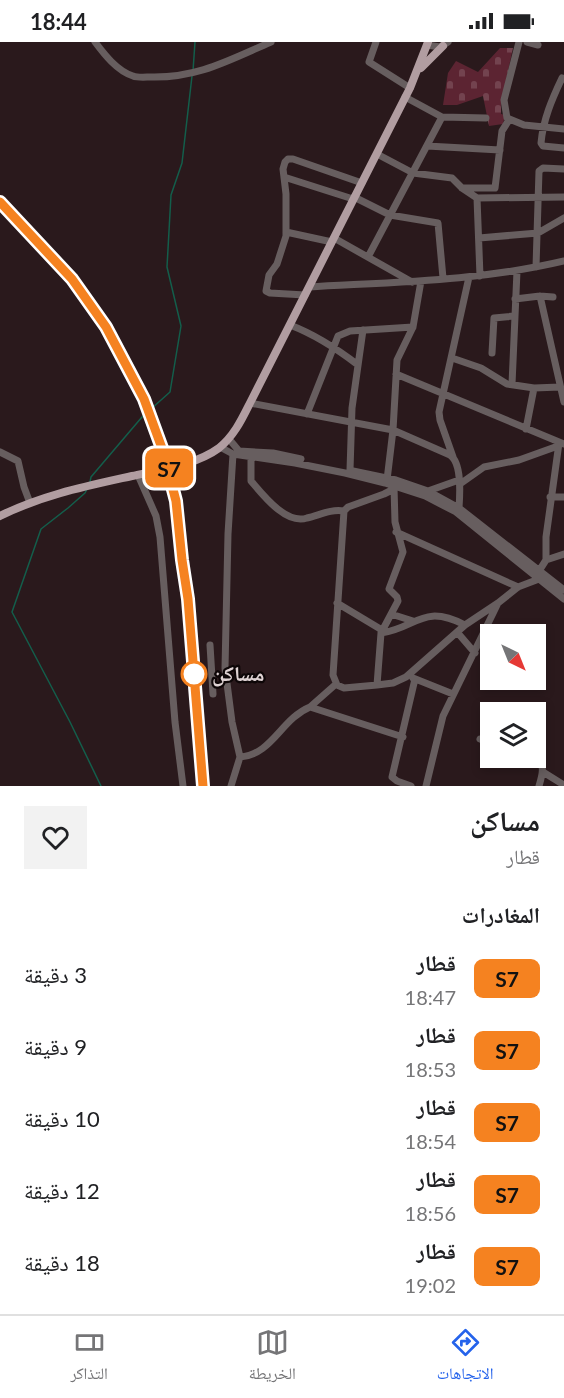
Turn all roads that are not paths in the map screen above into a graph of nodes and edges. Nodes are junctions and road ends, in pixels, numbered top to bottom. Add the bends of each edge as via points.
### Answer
1 (95, 42) edge
2 (271, 42) edge
3 (376, 42) edge
4 (519, 42) edge
5 (527, 42) edge
6 (428, 44) edge
7 (446, 44) edge
8 (538, 45) dead end
9 (418, 70) junction
10 (563, 76) edge
11 (410, 88) junction
12 (405, 97) junction
13 (442, 117) junction
14 (486, 118) dead end
15 (509, 120) junction
16 (542, 128) junction
17 (564, 129) edge
18 (427, 146) junction
19 (564, 148) edge
20 (500, 150) junction
21 (377, 154) junction
22 (564, 169) edge
23 (413, 173) junction
24 (284, 177) junction
25 (362, 183) junction
26 (462, 188) junction
27 (495, 188) junction
28 (564, 197) edge
29 (354, 198) junction
30 (477, 198) junction
31 (495, 198) junction
32 (539, 198) junction
33 (390, 215) junction
34 (564, 218) edge
35 (286, 232) junction
36 (538, 233) junction
37 (479, 238) junction
38 (333, 240) junction
39 (368, 257) junction
40 (564, 261) edge
41 (536, 267) junction
42 (517, 271) junction
43 (480, 276) junction
44 (469, 277) junction
45 (443, 278) junction
46 (422, 281) junction
47 (412, 282) junction
48 (307, 291) junction
49 (540, 296) junction
50 (553, 297) dead end
51 (515, 299) junction
52 (514, 316) junction
53 (290, 325) junction
54 (413, 327) junction
55 (363, 330) junction
56 (334, 346) junction
57 (492, 353) dead end
58 (452, 358) junction
59 (358, 365) junction
60 (396, 374) junction
61 (512, 384) junction
62 (560, 387) junction
63 (534, 388) junction
64 (444, 393) junction
65 (564, 402) edge
66 (250, 403) junction
67 (307, 414) junction
68 (352, 423) junction
69 (526, 429) junction
70 (393, 430) junction
71 (229, 439) junction
72 (560, 444) edge
73 (220, 447) junction
74 (0, 452) edge
75 (233, 454) junction
76 (251, 457) junction
77 (453, 457) junction
78 (350, 470) junction
79 (138, 475) junction
80 (459, 482) junction
81 (391, 483) junction
82 (428, 491) junction
83 (550, 497) junction
84 (564, 497) edge
85 (30, 503) junction
86 (459, 508) junction
87 (344, 511) junction
88 (0, 516) edge
89 (396, 532) junction
90 (564, 554) edge
91 (546, 560) junction
92 (539, 571) junction
93 (539, 579) junction
94 (518, 587) junction
95 (564, 590) edge
96 (564, 599) edge
97 (338, 603) junction
98 (498, 603) junction
99 (391, 614) junction
100 (413, 621) junction
101 (465, 625) junction
102 (381, 632) junction
103 (457, 632) junction
104 (210, 645) dead end
105 (475, 653) junction
106 (225, 668) junction
107 (212, 669) junction
108 (412, 677) junction
109 (336, 684) junction
110 (377, 685) junction
111 (213, 694) dead end
112 (453, 694) junction
113 (310, 707) junction
114 (403, 737) junction
115 (240, 757) junction
116 (542, 768) edge
117 (543, 772) junction
118 (183, 786) edge
119 (231, 786) edge
120 (411, 786) edge
121 (426, 786) edge
122 (539, 786) edge
123 (564, 786) edge

1 - 2 street via 106,57 133,77 163,78 222,65
3 - 11 street via 369,62
4 - 15 street via 504,100
5 - 8 street
6 - 7 street
6 - 9 main road
7 - 9 main road
9 - 11 main road
10 - 16 street
11 - 12 main road
12 - 13 street
12 - 21 main road
13 - 14 street
13 - 18 street
15 - 16 street
15 - 20 street via 503,129
16 - 17 street
16 - 19 street via 541,145
18 - 20 street
18 - 23 street
20 - 27 street
21 - 23 street
21 - 25 main road
22 - 32 street via 540,168
23 - 26 street via 452,178
23 - 33 street
24 - 25 street via 285,162 290,159
24 - 29 street
24 - 35 street
25 - 29 main road
26 - 27 street
26 - 30 street
27 - 31 street
28 - 32 street
29 - 33 street
29 - 38 main road
30 - 31 street
30 - 37 street
31 - 32 street
32 - 36 street
33 - 39 street
33 - 45 street via 438,224
34 - 36 street
35 - 38 street
35 - 48 street via 266,291
36 - 37 street
36 - 41 street
37 - 43 street
38 - 39 street
38 - 48 main road
39 - 47 street
40 - 41 street
41 - 42 street
42 - 43 street
42 - 51 street
43 - 44 street
44 - 45 street
44 - 58 street
45 - 46 street
46 - 47 street
46 - 54 street
47 - 48 street
48 - 53 main road
49 - 50 street
49 - 51 street
49 - 62 street
51 - 52 street
52 - 57 street via 494,318
52 - 61 street
53 - 56 street
53 - 66 main road
54 - 55 street
54 - 60 street via 398,356
55 - 56 street via 341,334
55 - 59 street
56 - 59 street
56 - 67 street
58 - 61 street
58 - 64 street
59 - 68 street
60 - 64 street
60 - 70 street
61 - 63 street
62 - 63 street
62 - 65 street
63 - 69 street
64 - 69 street
64 - 77 street via 439,416
66 - 67 street
66 - 71 main road
67 - 68 street
68 - 70 street
68 - 78 street
69 - 72 street
70 - 77 street
70 - 81 street via 388,457
71 - 73 main road
71 - 78 street via 240,451 273,453
72 - 80 street via 519,460 484,467
72 - 83 street
73 - 75 street
73 - 79 main road via 200,458
74 - 85 street via 18,461
75 - 76 street
75 - 106 street
76 - 81 street
76 - 87 street via 251,481 285,514 300,520 328,511
77 - 80 street
78 - 81 street
79 - 85 main road
79 - 118 street via 156,516 160,537
80 - 82 street
80 - 86 street
81 - 82 street
81 - 87 street via 378,497
81 - 89 street
81 - 93 street via 456,512
82 - 86 street
83 - 84 street
83 - 91 street
85 - 88 main road
86 - 92 street
87 - 97 street
89 - 94 street
89 - 99 street via 402,555 389,588 398,599
90 - 91 street
91 - 92 street
92 - 95 street
93 - 94 street
93 - 96 street
94 - 98 street
97 - 102 street
97 - 109 street via 333,675
98 - 101 street
98 - 105 street
99 - 100 street
99 - 102 street
100 - 101 street via 436,616
100 - 102 street via 392,632
101 - 103 street
102 - 110 street
103 - 105 street
103 - 108 street
104 - 107 street
105 - 112 street
106 - 107 street
106 - 115 street
107 - 111 street
108 - 110 street
108 - 112 street
108 - 114 street
109 - 110 street via 344,688
109 - 113 street
112 - 121 street via 440,727
113 - 114 street
113 - 115 street via 288,722 258,753
114 - 120 street via 392,777
115 - 119 street
116 - 117 street
117 - 122 street
117 - 123 street

